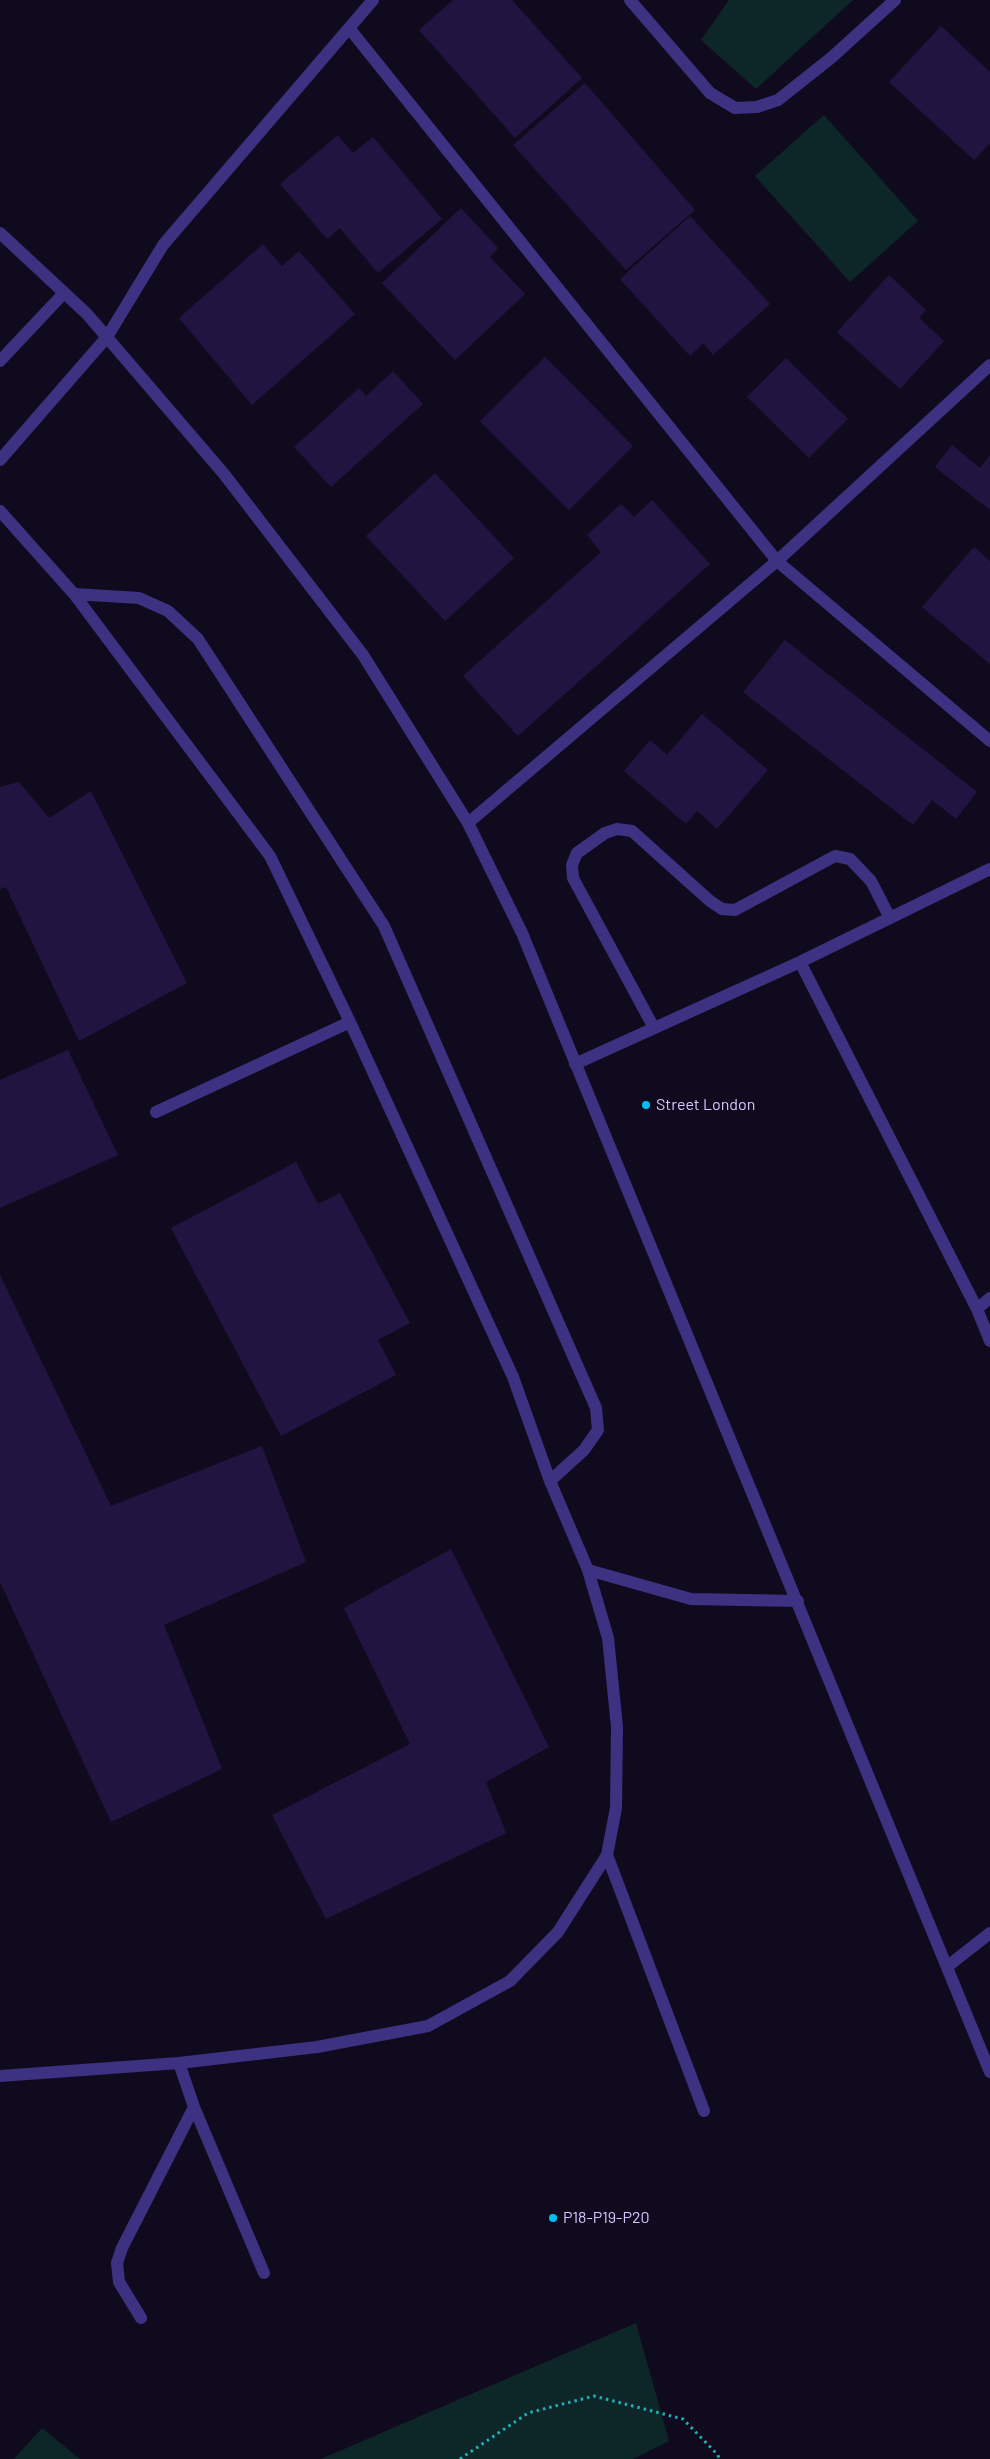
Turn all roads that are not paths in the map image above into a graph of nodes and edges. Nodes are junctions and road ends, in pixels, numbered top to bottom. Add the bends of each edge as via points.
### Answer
1 (373, 0) edge
2 (630, 0) edge
3 (895, 0) edge
4 (349, 28) junction
5 (0, 233) edge
6 (64, 293) junction
7 (107, 337) junction
8 (0, 361) edge
9 (990, 365) edge
10 (0, 460) edge
11 (0, 511) edge
12 (777, 561) junction
13 (74, 594) junction
14 (990, 740) edge
15 (468, 823) junction
16 (990, 869) edge
17 (890, 918) junction
18 (800, 962) junction
19 (350, 1022) junction
20 (654, 1028) junction
21 (575, 1064) junction
22 (156, 1112) dead end
23 (990, 1298) edge
24 (977, 1309) junction
25 (990, 1341) edge
26 (550, 1480) junction
27 (588, 1570) junction
28 (798, 1600) junction
29 (607, 1855) junction
30 (990, 1933) edge
31 (948, 1966) junction
32 (179, 2063) junction
33 (990, 2072) edge
34 (0, 2076) edge
35 (194, 2107) junction
36 (704, 2111) dead end
37 (264, 2273) dead end
38 (141, 2318) dead end

1 - 4 street
2 - 3 street via 710,93 735,108 756,107 778,100
4 - 7 street via 163,245
4 - 12 street
5 - 6 street
6 - 7 street
6 - 8 street
7 - 10 street
7 - 15 street via 224,474 363,655
9 - 12 street
11 - 13 street
12 - 14 street
12 - 15 street
13 - 19 street via 270,856
13 - 26 street via 139,598 168,611 198,639 384,926 596,1408 598,1430 584,1450
15 - 21 street via 522,933
16 - 17 street
17 - 18 street
17 - 20 street via 872,881 850,859 835,856 735,910 722,909 632,831 617,829 606,833 577,853 572,865 573,878
18 - 20 street
18 - 24 street
19 - 22 street
19 - 26 street via 513,1377
20 - 21 street
21 - 28 street
23 - 24 street
24 - 25 street
26 - 27 street
27 - 28 street via 691,1599
27 - 29 street via 608,1638 616,1727 616,1808
28 - 31 street
29 - 32 street via 558,1932 510,1981 428,2026 317,2047
29 - 36 street
30 - 31 street
31 - 33 street
32 - 34 street
32 - 35 street
35 - 37 street
35 - 38 street via 117,2263 119,2282

